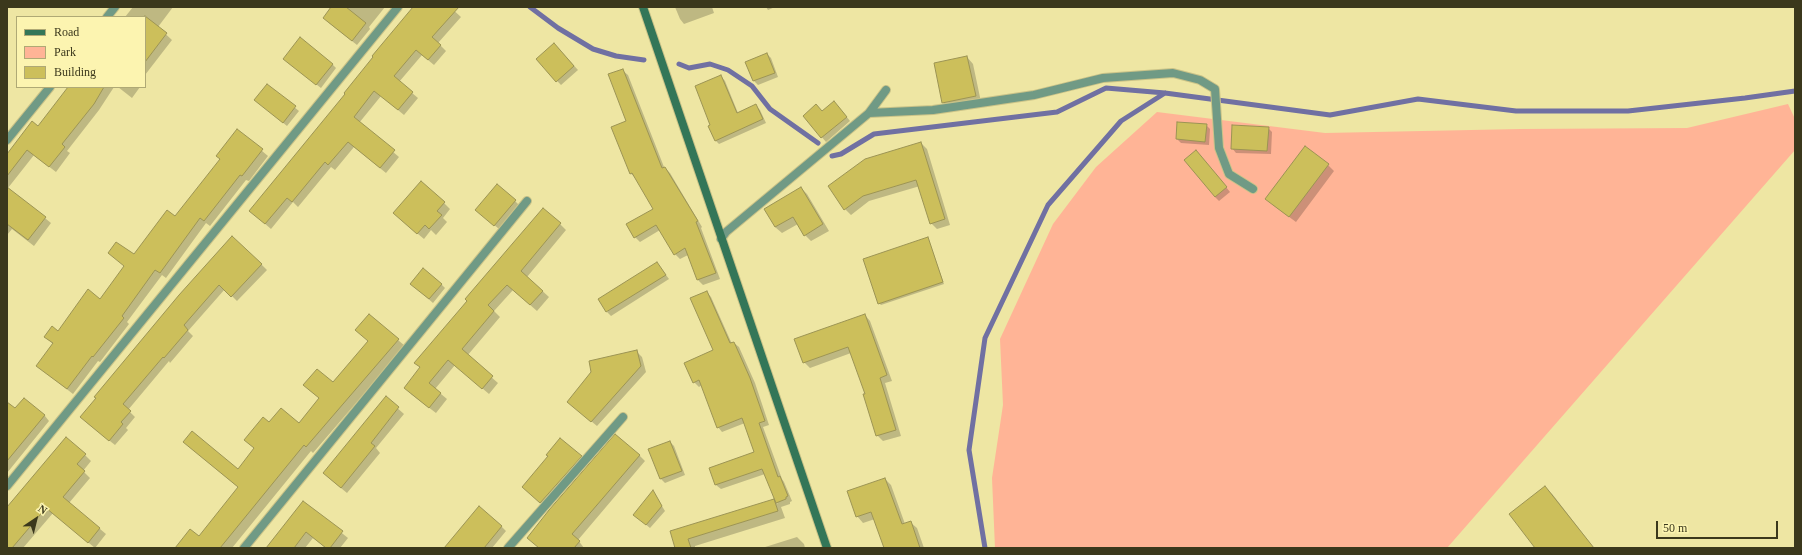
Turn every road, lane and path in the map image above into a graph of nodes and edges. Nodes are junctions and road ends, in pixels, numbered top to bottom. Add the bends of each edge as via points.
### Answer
1 (115, 7) edge
2 (398, 7) edge
3 (643, 7) edge
4 (108, 16) edge
5 (49, 88) edge
6 (886, 90) dead end
7 (869, 113) junction
8 (7, 140) edge
9 (1253, 189) dead end
10 (527, 201) dead end
11 (721, 239) junction
12 (623, 417) dead end
13 (7, 486) edge
14 (244, 548) edge
15 (508, 548) edge
16 (827, 548) edge

1 - 4 street
2 - 13 street
3 - 11 main road
5 - 8 street
6 - 7 street
7 - 9 street via 933,110 1034,94 1103,78 1173,73 1200,80 1215,89 1219,148 1229,174
7 - 11 street via 726,232
10 - 14 street
11 - 16 main road
12 - 15 street

